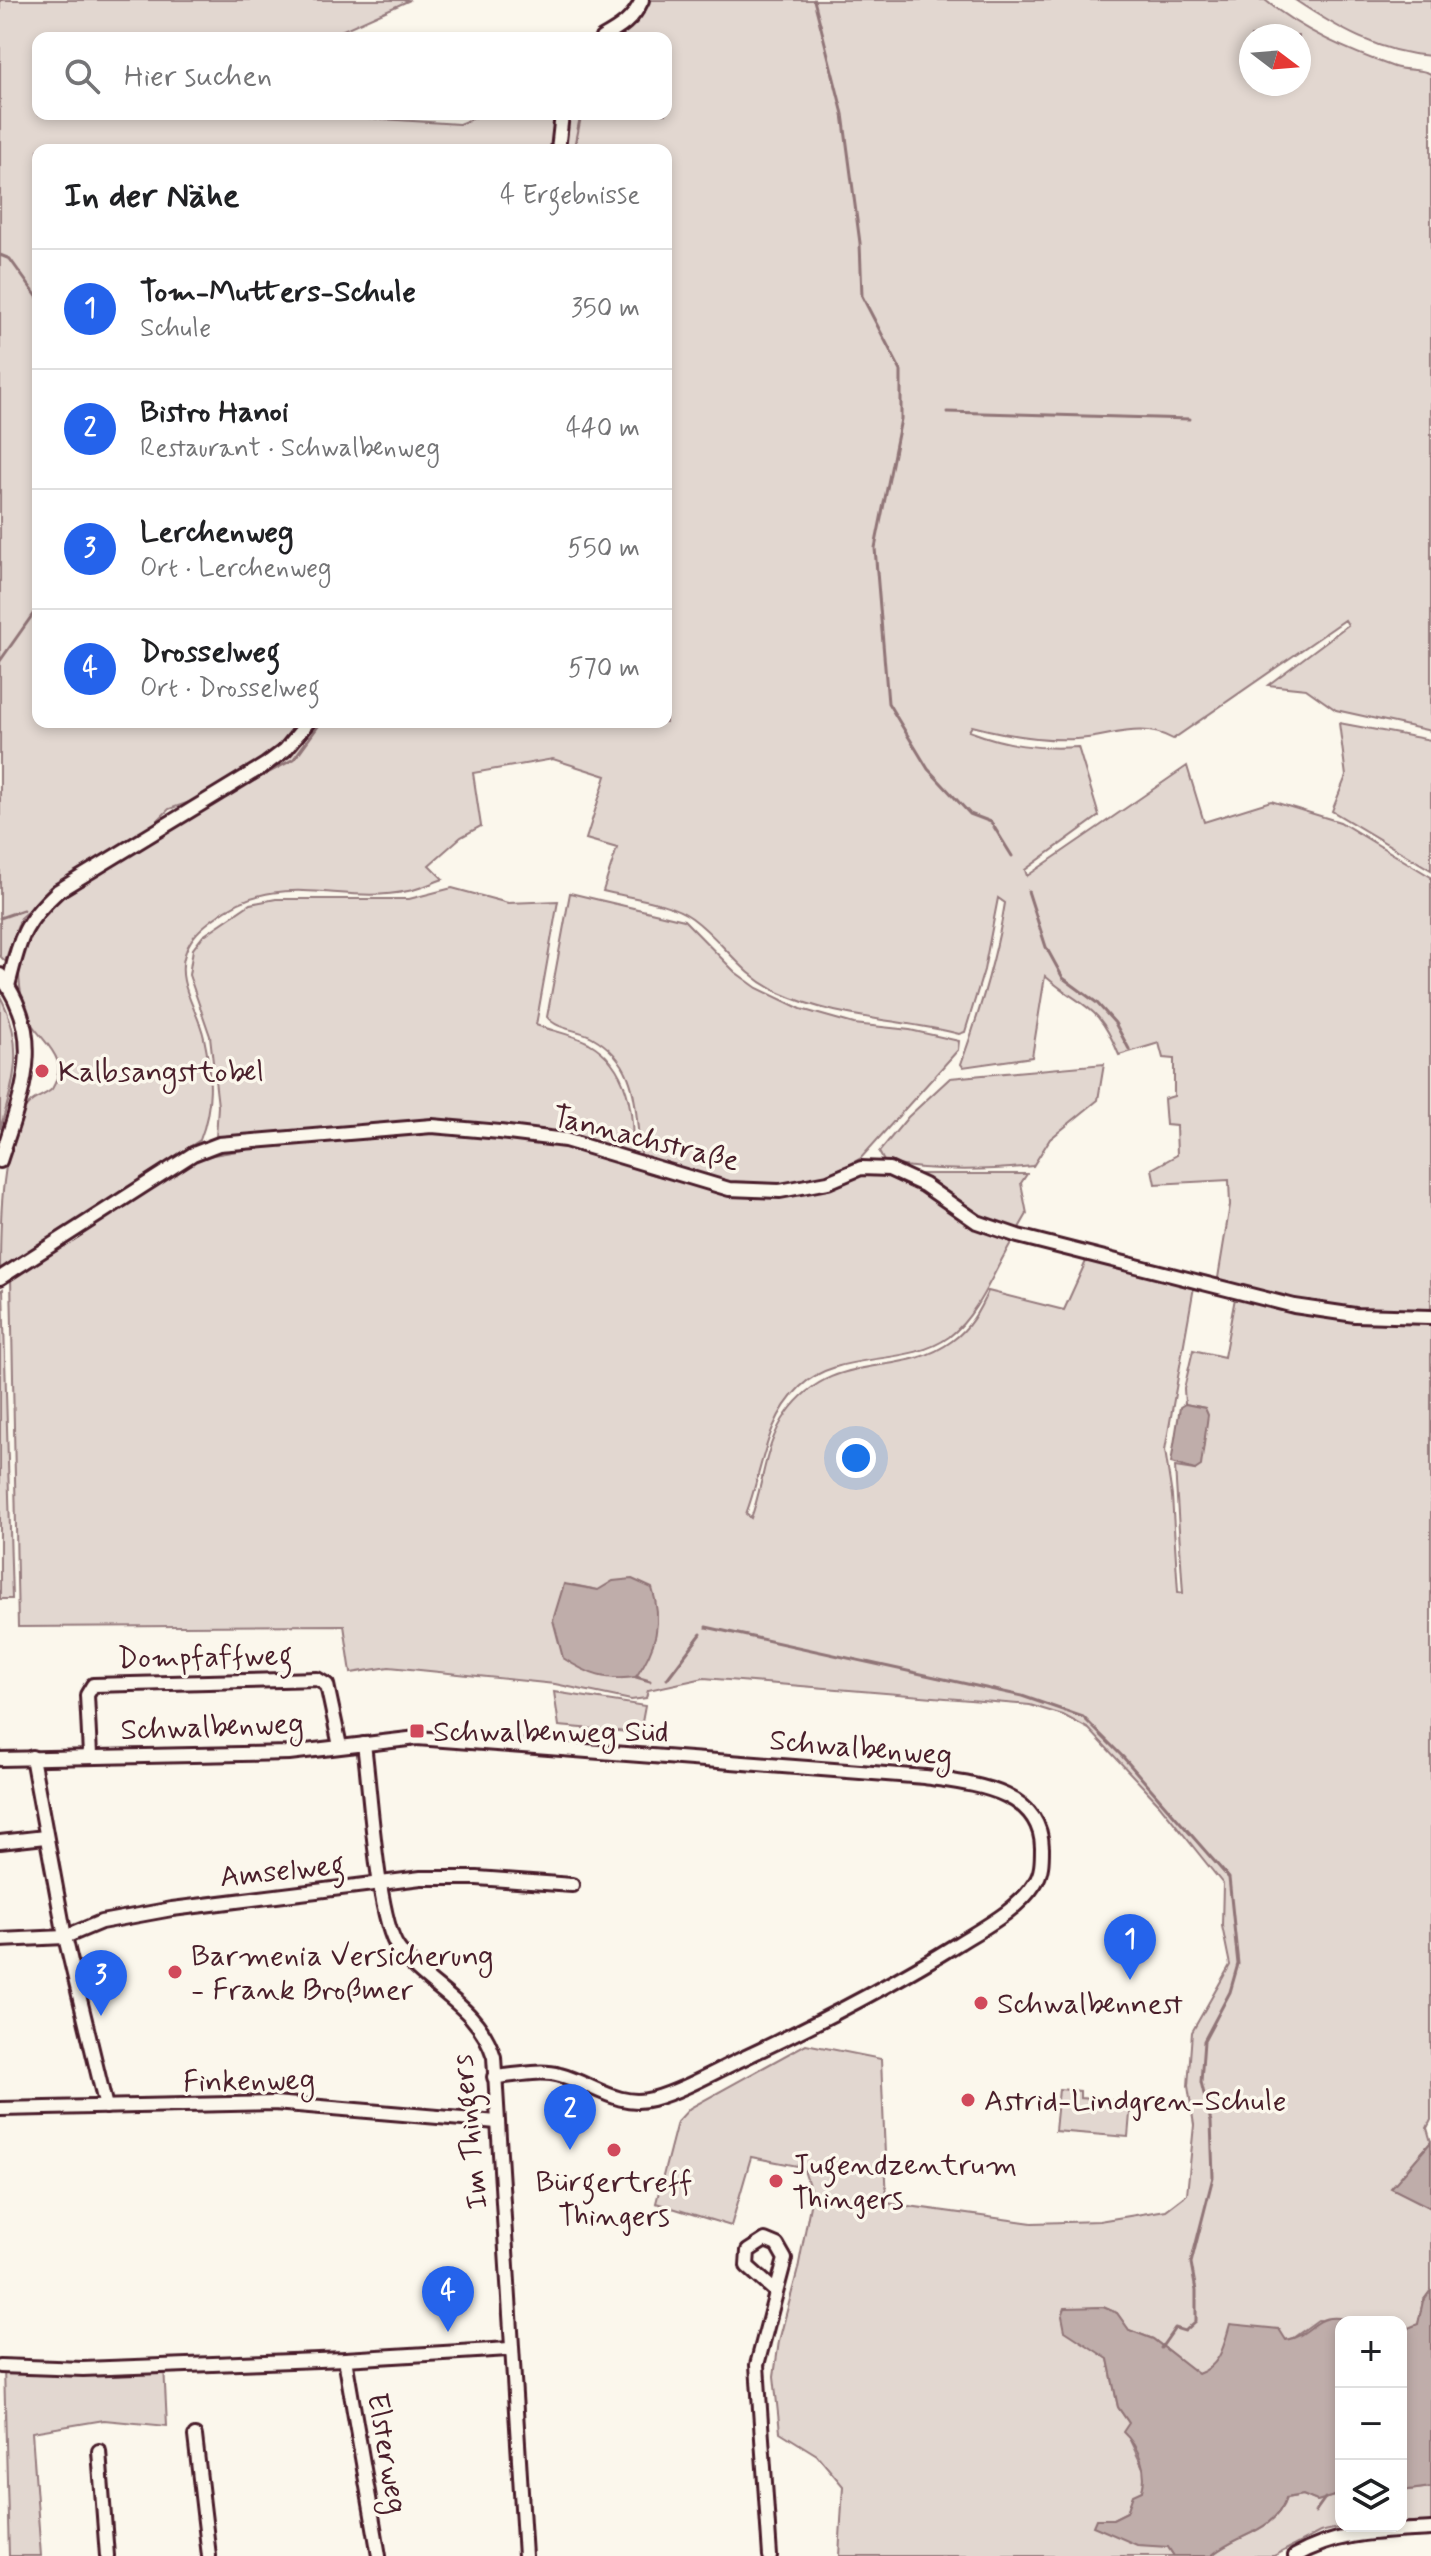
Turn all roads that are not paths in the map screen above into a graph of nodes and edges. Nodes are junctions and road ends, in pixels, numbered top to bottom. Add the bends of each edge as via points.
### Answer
1 (642, 0) edge
2 (613, 32) edge
3 (561, 120) edge
4 (559, 144) edge
5 (303, 728) edge
6 (4, 981) edge
7 (0, 1161) edge
8 (0, 1278) edge
9 (1431, 1317) edge
10 (364, 1744) junction
11 (340, 1746) junction
12 (90, 1755) junction
13 (32, 1757) junction
14 (0, 1759) edge
15 (45, 1837) junction
16 (0, 1842) edge
17 (381, 1885) junction
18 (572, 1885) dead end
19 (65, 1937) junction
20 (0, 1940) edge
21 (494, 2077) junction
22 (106, 2107) junction
23 (0, 2109) edge
24 (497, 2122) junction
25 (775, 2291) dead end
26 (509, 2349) junction
27 (345, 2359) junction
28 (0, 2366) edge
29 (195, 2436) dead end
30 (99, 2451) dead end
31 (1431, 2529) edge
32 (107, 2556) edge
33 (209, 2556) edge
34 (379, 2556) edge
35 (525, 2556) edge
36 (770, 2556) edge
37 (1295, 2556) edge

1 - 2 street via 636,13
3 - 4 street
5 - 6 street via 265,765 58,891 33,913
6 - 7 street via 23,1017 28,1052
8 - 9 street, Tannachstraße via 207,1147 432,1126 565,1140 755,1192 828,1182 861,1168 889,1169 924,1185 977,1222 1018,1236 1294,1306 1355,1315
10 - 11 street, Schwalbenweg
10 - 17 street, Im Thingers
10 - 21 street, Schwalbenweg via 417,1738 505,1742 925,1777 1005,1793 1033,1818 1042,1836 1042,1861 1033,1887 991,1923 871,1996 714,2072 636,2101 560,2075
11 - 12 street, Schwalbenweg via 289,1753
11 - 12 street, Dompfaffweg via 327,1685 317,1679 93,1685 87,1695
12 - 13 street, Schwalbenweg
13 - 14 street, Schwalbenweg
13 - 15 street
15 - 16 street
15 - 19 street
17 - 18 street, Amselweg via 421,1878
17 - 19 street, Amselweg via 172,1909 101,1922
17 - 21 street, Im Thingers via 398,1948 480,2026 494,2057
19 - 20 street, Amselweg
19 - 22 street
21 - 24 street, Im Thingers
22 - 23 street, Finkenweg
22 - 24 street, Finkenweg via 329,2105
24 - 26 street, Im Thingers
25 - 36 street via 757,2365
26 - 27 street
26 - 35 street, Im Thingers
27 - 28 street via 83,2369
27 - 34 street, Elsterweg
29 - 33 street
30 - 32 street
31 - 37 street via 1353,2533

